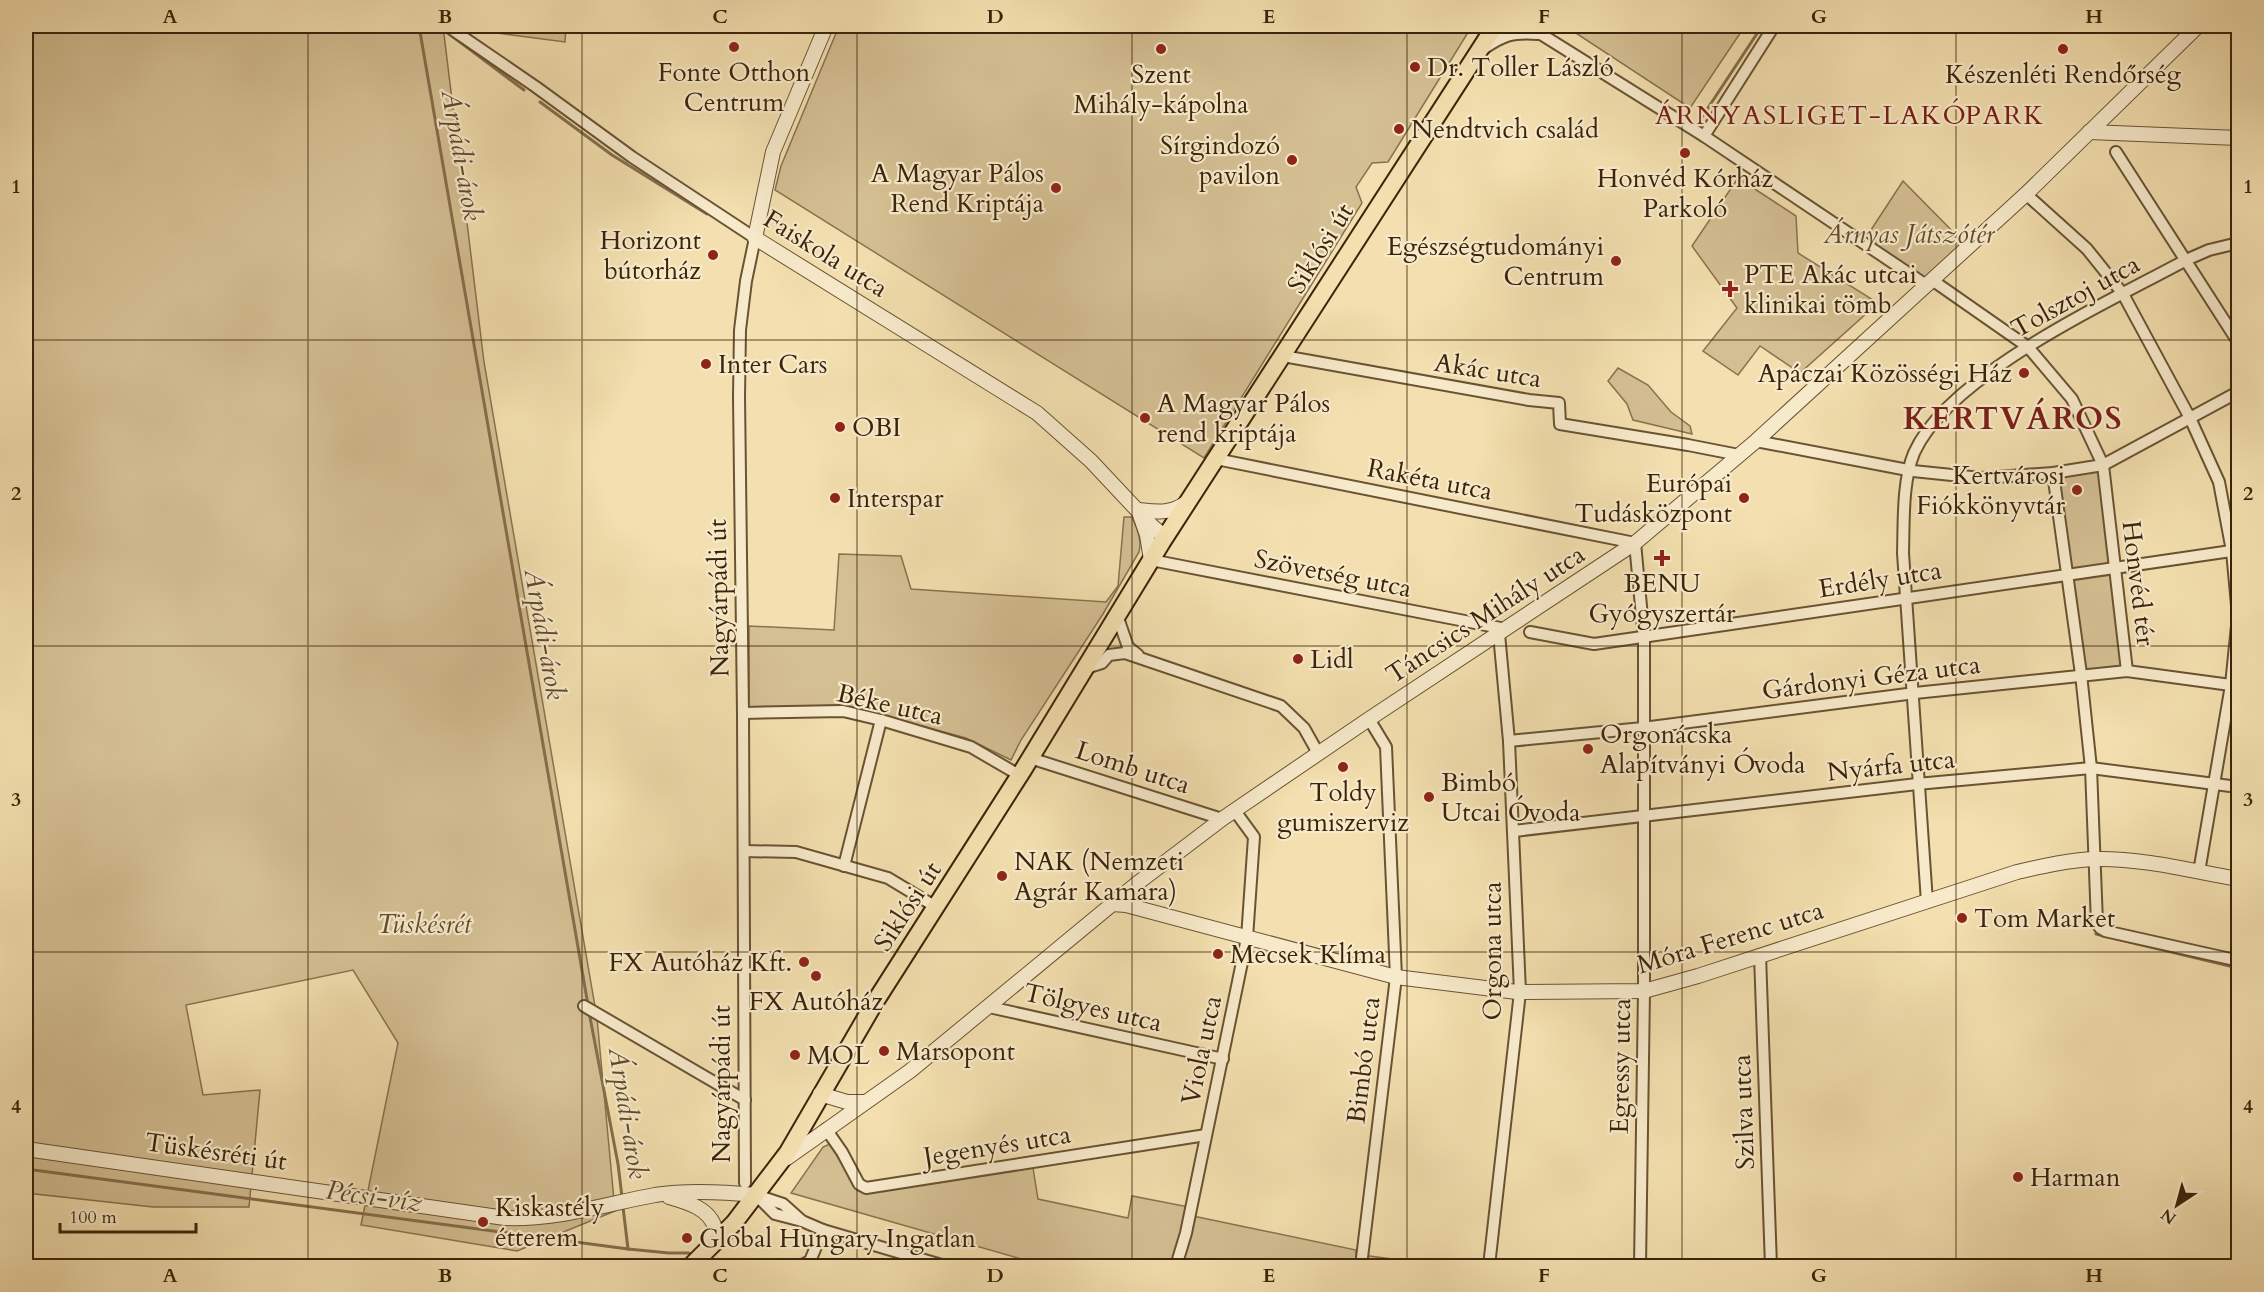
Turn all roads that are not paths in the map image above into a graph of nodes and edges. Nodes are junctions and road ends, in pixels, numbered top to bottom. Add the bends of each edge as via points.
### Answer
1 (447, 26) edge
2 (826, 26) edge
3 (1495, 26) edge
4 (1528, 26) edge
5 (1774, 26) edge
6 (2198, 26) edge
7 (1539, 30) edge
8 (1477, 54) junction
9 (2089, 132) junction
10 (1704, 136) junction
11 (2238, 138) edge
12 (2116, 152) dead end
13 (2026, 194) junction
14 (755, 237) junction
15 (2238, 243) edge
16 (2186, 260) junction
17 (1929, 282) junction
18 (2123, 294) junction
19 (2238, 342) edge
20 (2028, 347) junction
21 (1282, 356) junction
22 (2238, 392) edge
23 (2190, 418) junction
24 (1756, 441) junction
25 (1739, 455) junction
26 (1216, 459) junction
27 (2103, 465) junction
28 (1909, 471) junction
29 (2053, 473) junction
30 (1190, 499) junction
31 (1139, 510) junction
32 (1165, 537) junction
33 (1635, 543) junction
34 (2235, 550) edge
35 (1151, 560) junction
36 (2114, 567) junction
37 (2067, 574) junction
38 (1905, 598) junction
39 (1117, 615) junction
40 (1503, 632) junction
41 (1530, 632) dead end
42 (1644, 638) junction
43 (1157, 665) junction
44 (1085, 668) junction
45 (2127, 670) junction
46 (2081, 674) junction
47 (2235, 685) edge
48 (1912, 694) junction
49 (743, 713) junction
50 (1369, 719) junction
51 (881, 720) junction
52 (1643, 728) junction
53 (1509, 741) junction
54 (1318, 753) junction
55 (1030, 758) junction
56 (2091, 768) junction
57 (1019, 775) junction
58 (1917, 784) junction
59 (2215, 784) junction
60 (2238, 787) edge
61 (1235, 810) junction
62 (1644, 816) junction
63 (1222, 819) junction
64 (1514, 831) junction
65 (744, 851) junction
66 (2096, 859) junction
67 (844, 866) junction
68 (2199, 872) junction
69 (2238, 879) edge
70 (1139, 882) junction
71 (1927, 902) junction
72 (1112, 904) junction
73 (936, 907) junction
74 (1160, 914) junction
75 (1247, 938) junction
76 (1760, 955) junction
77 (2238, 955) edge
78 (1396, 977) junction
79 (1520, 992) junction
80 (1644, 992) junction
81 (989, 1006) junction
82 (588, 1008) dead end
83 (1223, 1059) junction
84 (820, 1094) junction
85 (876, 1095) junction
86 (745, 1100) junction
87 (826, 1129) junction
88 (1206, 1135) junction
89 (26, 1149) edge
90 (779, 1165) junction
91 (751, 1189) junction
92 (658, 1195) junction
93 (823, 1230) junction
94 (706, 1253) junction
95 (692, 1266) edge
96 (800, 1266) edge
97 (945, 1266) edge
98 (1176, 1266) edge
99 (1361, 1266) edge
100 (1489, 1266) edge
101 (1640, 1266) edge
102 (1771, 1266) edge

1 - 14 street, Faiskola utca via 632,157
2 - 14 street, Nagyárpádi út via 773,152
3 - 8 main road, Siklósi út
4 - 7 street, Honvéd tér
5 - 10 street
6 - 9 street, Táncsics Mihály utca
7 - 8 street via 1502,36
7 - 10 street, Honvéd tér
8 - 21 main road, Siklósi út
9 - 11 street
9 - 13 street, Táncsics Mihály utca
10 - 17 street, Honvéd tér via 1853,239
12 - 16 street
13 - 17 street, Táncsics Mihály utca
13 - 18 street via 2087,249
14 - 31 street, Faiskola utca via 1037,413
14 - 49 street, Nagyárpádi út via 740,341
15 - 16 street, Tolsztoj utca via 2209,249
16 - 18 street, Tolsztoj utca
16 - 19 street
17 - 20 street, Honvéd tér
17 - 24 street, Táncsics Mihály utca
18 - 20 street, Tolsztoj utca
18 - 23 street
20 - 27 street, Honvéd tér via 2072,399
20 - 28 street, Tolsztoj utca via 1945,409 1924,435
21 - 25 street, Akác utca via 1559,403 1560,424
21 - 26 main road, Siklósi út
22 - 23 street
23 - 27 street
23 - 34 street via 2219,482
24 - 25 street, Táncsics Mihály utca
24 - 28 street
25 - 33 street, Táncsics Mihály utca
26 - 30 main road, Siklósi út
26 - 33 street, Rakéta utca
27 - 29 street
27 - 36 street, Honvéd tér
28 - 29 street via 1981,478
28 - 38 street, Tolsztoj utca via 1904,508
29 - 37 street
30 - 31 street via 1176,510
30 - 32 main road, Siklósi út
31 - 32 street, Faiskola utca
31 - 35 street
32 - 35 main road, Siklósi út
33 - 40 street, Táncsics Mihály utca
33 - 42 street, Egressy utca
34 - 36 street, Erdély utca
34 - 47 street
35 - 39 main road, Siklósi út
35 - 40 street, Szövetség utca
36 - 37 street, Erdély utca
36 - 45 street, Honvéd tér
37 - 38 street, Erdély utca
37 - 46 street
38 - 42 street, Erdély utca
38 - 48 street, Tolsztoj utca
39 - 43 street via 1128,647
39 - 44 main road, Siklósi út
40 - 50 street, Táncsics Mihály utca
40 - 53 street, Orgona utca
41 - 42 street, Erdély utca via 1594,644
42 - 52 street, Egressy utca
43 - 44 street via 1117,653
43 - 54 street via 1281,706 1304,728
44 - 55 main road, Siklósi út
45 - 46 street, Gárdonyi Géza utca
45 - 47 street, Gárdonyi Géza utca
46 - 48 street, Gárdonyi Géza utca
46 - 56 street
47 - 59 street
48 - 52 street, Gárdonyi Géza utca
48 - 58 street, Tolsztoj utca
49 - 51 street, Béke utca via 843,711
49 - 65 street, Nagyárpádi út
50 - 54 street, Táncsics Mihály utca
50 - 78 street, Bimbó utca via 1386,747
51 - 57 street, Béke utca via 971,747
51 - 67 street
52 - 53 street, Gárdonyi Géza utca
52 - 62 street, Egressy utca
53 - 64 street, Orgona utca
54 - 61 street, Táncsics Mihály utca
55 - 57 main road, Siklósi út
55 - 63 street, Lomb utca
56 - 58 street, Nyárfa utca
56 - 59 street, Nyárfa utca
56 - 66 street
57 - 73 main road, Siklósi út
58 - 62 street, Nyárfa utca
58 - 71 street, Tolsztoj utca
59 - 60 street, Nyárfa utca
59 - 68 street
61 - 63 street, Táncsics Mihály utca
61 - 75 street, Viola utca via 1254,837
62 - 64 street, Nyárfa utca
62 - 80 street, Egressy utca
63 - 70 street, Táncsics Mihály utca
64 - 79 street, Orgona utca
65 - 67 street via 795,852
65 - 86 street, Nagyárpádi út
66 - 68 street, Móra Ferenc utca
66 - 71 street, Móra Ferenc utca via 2017,872
66 - 77 street via 2100,928 2235,960
67 - 73 street via 888,878
68 - 69 street, Móra Ferenc utca
70 - 72 street, Táncsics Mihály utca
70 - 74 street, Móra Ferenc utca via 1138,892
71 - 76 street, Móra Ferenc utca
72 - 74 street, Móra Ferenc utca
72 - 81 street, Táncsics Mihály utca
73 - 84 main road, Siklósi út
74 - 75 street, Móra Ferenc utca
75 - 78 street, Móra Ferenc utca
75 - 83 street, Viola utca
76 - 80 street, Móra Ferenc utca
76 - 102 street, Szilva utca
78 - 79 street, Móra Ferenc utca
78 - 99 street, Bimbó utca
79 - 80 street, Móra Ferenc utca
79 - 100 street, Orgona utca
80 - 101 street, Egressy utca
81 - 83 street, Tölgyes utca
81 - 85 street, Táncsics Mihály utca
82 - 86 street
83 - 88 street, Viola utca
84 - 85 street, Táncsics Mihály utca via 857,1103
84 - 90 main road, Siklósi út
85 - 87 street, Táncsics Mihály utca
86 - 91 street, Nagyárpádi út
87 - 88 street, Jegenyés utca via 859,1184 866,1188
87 - 90 street, Táncsics Mihály utca
88 - 98 street, Viola utca
89 - 92 street, Tüskésréti út via 505,1218 550,1216
90 - 91 main road, Siklósi út
91 - 92 street, Tüskésréti út
91 - 93 street
91 - 94 main road, Siklósi út via 734,1223
92 - 94 street via 690,1204 708,1215 715,1228
93 - 96 street via 810,1261
93 - 97 street
94 - 95 main road, Siklósi út

